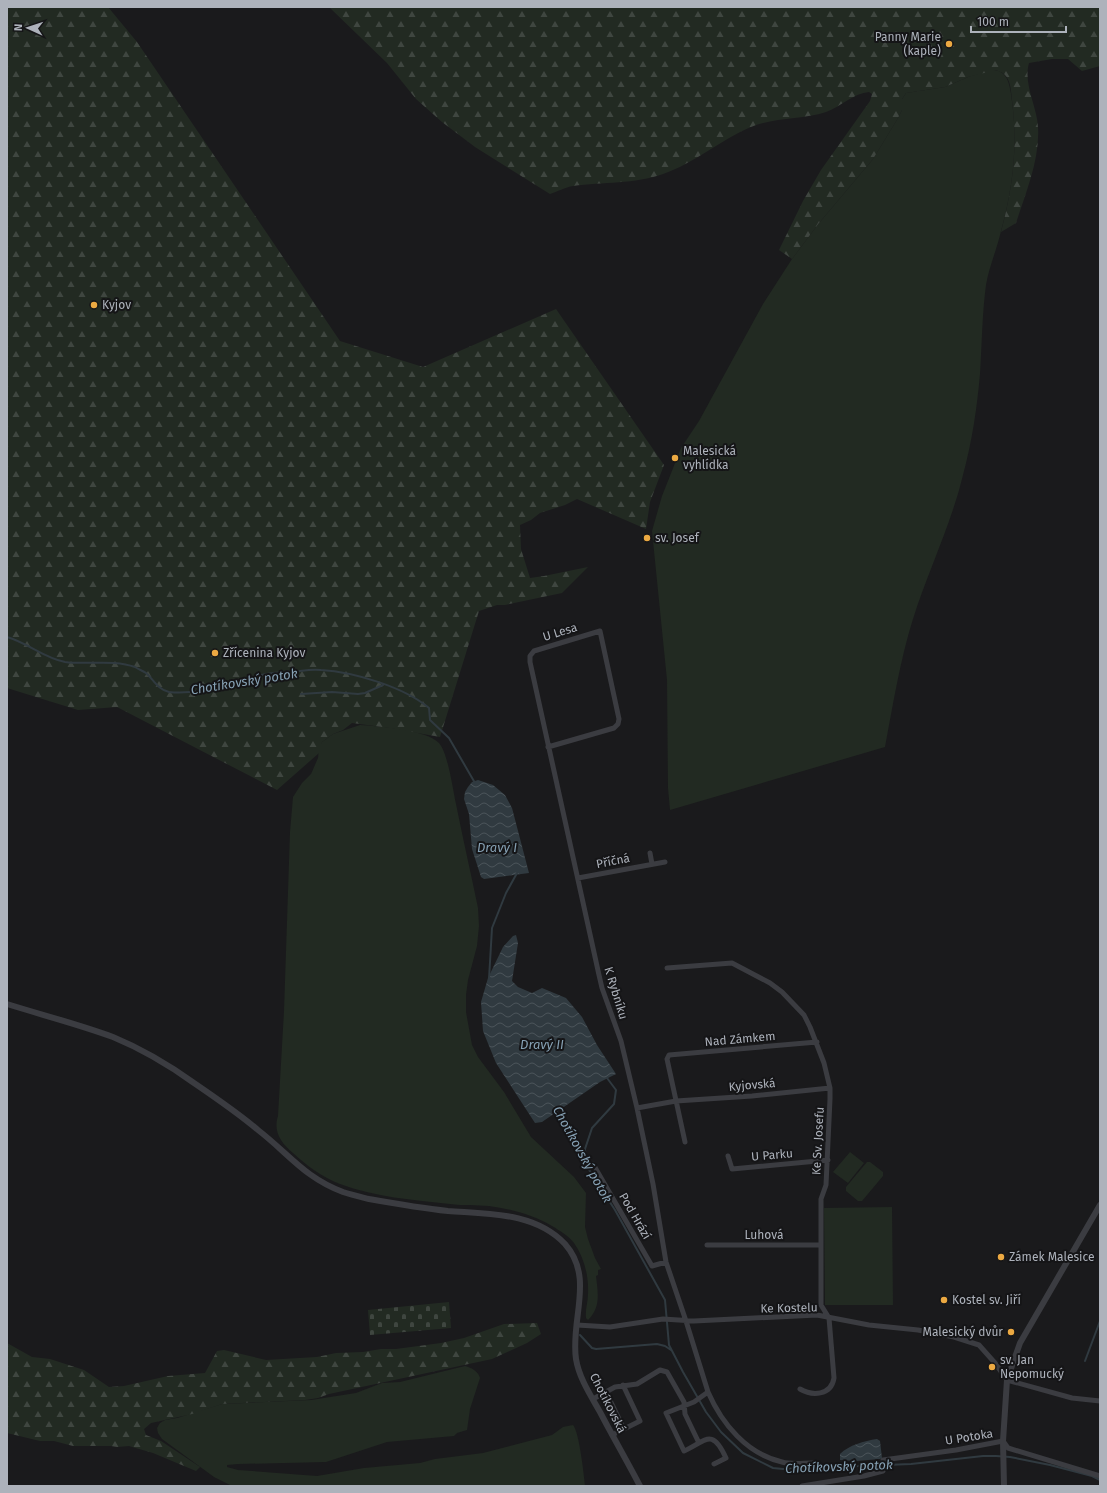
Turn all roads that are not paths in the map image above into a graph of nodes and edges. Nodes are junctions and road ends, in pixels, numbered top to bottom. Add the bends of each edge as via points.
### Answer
1 (548, 747) junction
2 (650, 853) dead end
3 (665, 862) dead end
4 (652, 864) junction
5 (578, 878) junction
6 (667, 968) dead end
7 (7, 1004) edge
8 (817, 1042) junction
9 (830, 1088) junction
10 (676, 1101) junction
11 (637, 1108) junction
12 (685, 1142) dead end
13 (728, 1156) dead end
14 (828, 1160) junction
15 (593, 1164) dead end
16 (1100, 1205) edge
17 (707, 1245) dead end
18 (820, 1245) junction
19 (666, 1262) junction
20 (829, 1318) junction
21 (686, 1321) junction
22 (577, 1325) junction
23 (1007, 1380) junction
24 (623, 1385) junction
25 (800, 1389) dead end
26 (606, 1392) junction
27 (705, 1393) junction
28 (593, 1399) junction
29 (1100, 1401) edge
30 (685, 1405) junction
31 (624, 1429) junction
32 (612, 1435) junction
33 (1003, 1441) junction
34 (699, 1443) junction
35 (882, 1460) dead end
36 (813, 1463) dead end
37 (714, 1464) dead end
38 (883, 1470) dead end
39 (1100, 1476) edge
40 (640, 1486) edge
41 (802, 1486) edge
42 (1004, 1486) edge

1 - 1 street, U Lesa via 614,728 618,724 600,631 534,651 530,656
1 - 5 street, K Rybníku
2 - 4 street
3 - 4 street, Příčná
4 - 5 street, Příčná
5 - 11 street, K Rybníku via 602,988 621,1041
6 - 8 street, Ke Sv. Josefu via 732,963 782,992 804,1015
7 - 22 street, Chotíkovská via 113,1038 160,1061 194,1082 260,1131 302,1169 325,1185 346,1194 405,1206 507,1216 547,1231 566,1246 580,1272 581,1292
8 - 9 street, Ke Sv. Josefu
8 - 10 street, Nad Zámkem via 670,1055 667,1058
9 - 10 street, Kyjovská
9 - 14 street, Ke Sv. Josefu
10 - 11 street, Kyjovská
10 - 12 street
11 - 19 street, K Rybníku
13 - 14 street, U Parku via 732,1169
14 - 18 street, Ke Sv. Josefu via 826,1185 821,1199
15 - 19 street, Pod Hrází via 652,1266
16 - 23 street via 1020,1343
17 - 18 street, Luhová
18 - 20 street, Ke Sv. Josefu via 821,1305
19 - 21 street, K Rybníku
20 - 21 street, Ke Kostelu via 817,1315
20 - 23 street, Ke Kostelu via 918,1330 979,1345 996,1363
20 - 25 street, Ke Sv. Josefu via 833,1385 826,1392 808,1393
21 - 22 street, Ke Kostelu via 663,1319 610,1327
21 - 27 street
22 - 28 street, Chotíkovská via 577,1363
23 - 29 street via 1072,1398
23 - 33 street
24 - 26 street
24 - 30 street via 637,1384 660,1370 664,1371 667,1372
24 - 31 street via 640,1421
26 - 28 street
26 - 31 street
27 - 30 street via 694,1402
27 - 36 street via 743,1444 780,1462
28 - 32 street, Chotíkovská
30 - 34 street via 685,1414
30 - 34 street via 666,1413 684,1451
31 - 32 street
32 - 40 street, Chotíkovská
33 - 35 street, U Potoka
33 - 39 street, U Potoka via 1008,1448
33 - 42 street
34 - 37 street via 710,1439 719,1445 726,1458
38 - 41 street via 864,1476

